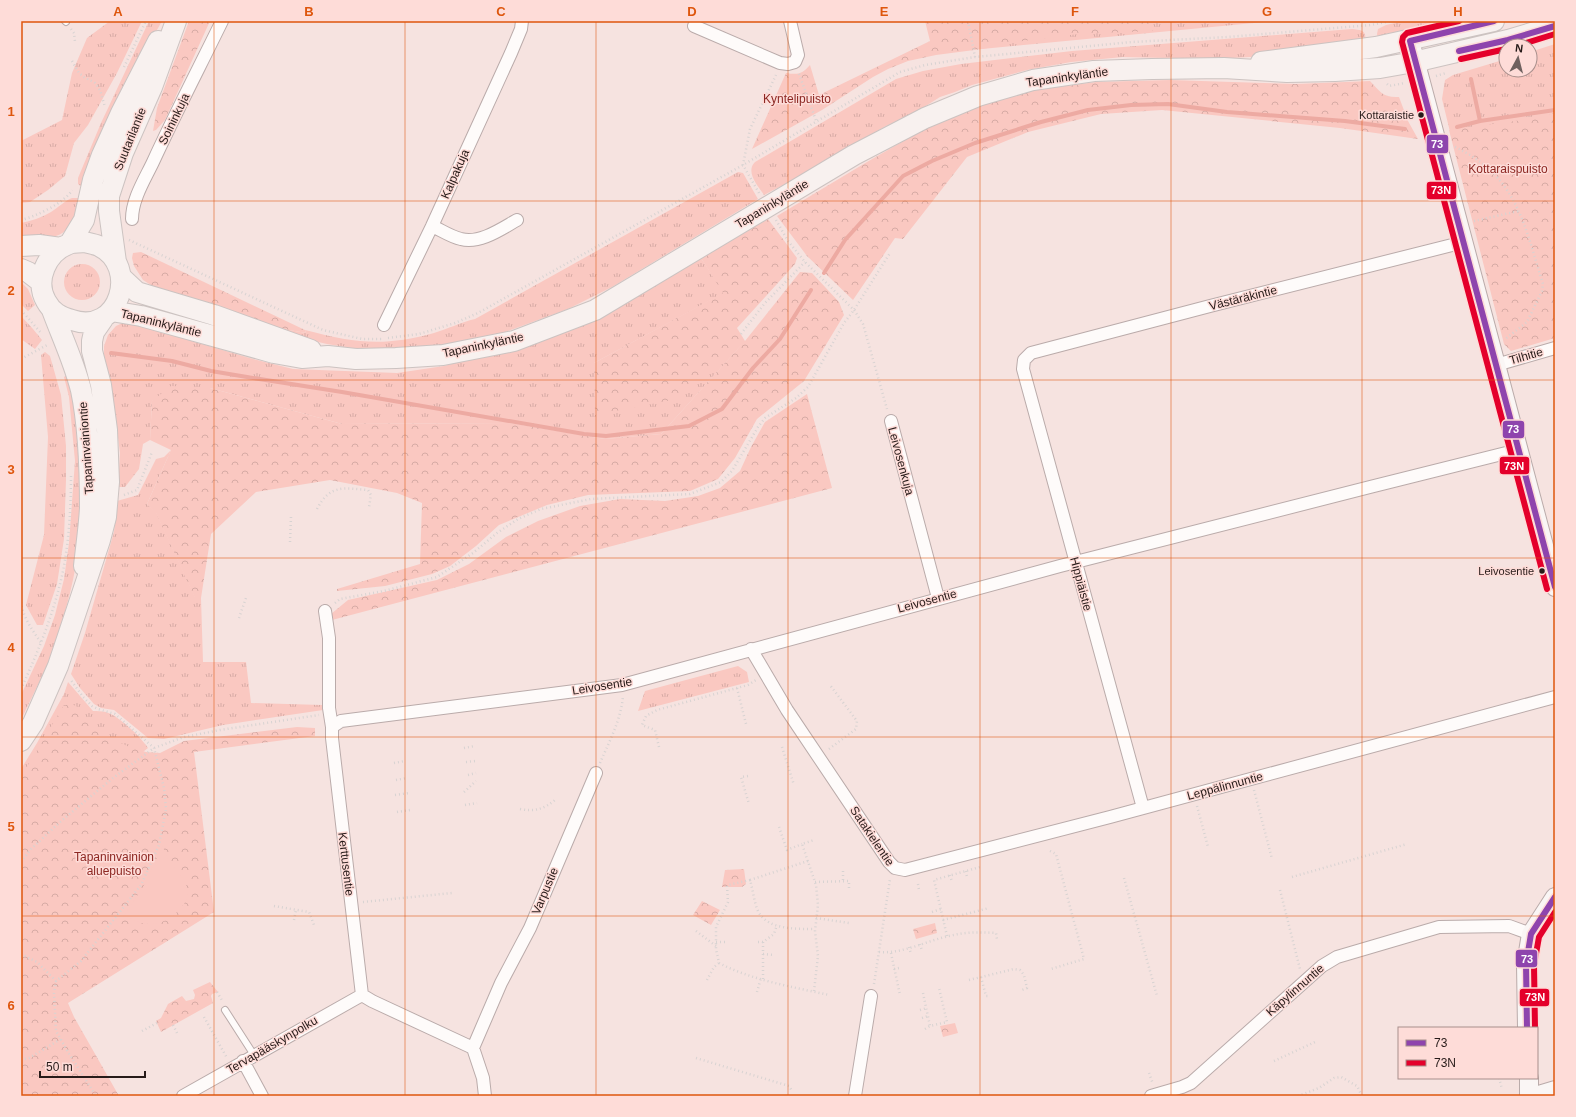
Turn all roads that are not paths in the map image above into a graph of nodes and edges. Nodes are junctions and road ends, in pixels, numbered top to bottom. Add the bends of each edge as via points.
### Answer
1 (169, 21) edge
2 (176, 21) edge
3 (222, 21) edge
4 (522, 21) edge
5 (790, 21) edge
6 (1494, 21) edge
7 (694, 26) dead end
8 (1555, 26) edge
9 (1410, 41) junction
10 (1414, 62) junction
11 (1224, 68) junction
12 (132, 219) dead end
13 (516, 220) dead end
14 (432, 226) junction
15 (1464, 242) junction
16 (65, 245) junction
17 (21, 246) edge
18 (21, 269) edge
19 (119, 270) junction
20 (41, 282) junction
21 (52, 310) junction
22 (107, 315) junction
23 (384, 325) dead end
24 (1555, 348) edge
25 (328, 356) junction
26 (1024, 360) joint
27 (1496, 365) junction
28 (891, 421) road end
29 (1518, 450) junction
30 (1075, 562) junction
31 (1555, 587) edge
32 (83, 592) junction
33 (938, 598) junction
34 (325, 610) road end
35 (751, 649) junction
36 (1555, 697) edge
37 (332, 726) junction
38 (21, 741) edge
39 (596, 773) road end
40 (1143, 808) junction
41 (895, 868) joint
42 (1555, 897) edge
43 (1531, 934) junction
44 (362, 995) junction
45 (871, 996) road end
46 (225, 1007) road end
47 (1527, 1027) edge
48 (474, 1048) junction
49 (254, 1055) junction
50 (238, 1065) junction
51 (1528, 1079) edge
52 (1555, 1090) edge
53 (183, 1096) edge
54 (262, 1096) edge
55 (485, 1096) edge
56 (855, 1096) edge
57 (1151, 1096) edge
58 (1529, 1096) edge
59 (1535, 1096) edge

1 - 16 main road, Suutarilantie via 109,141 93,180 84,220
2 - 19 main road, Suutarilantie via 152,87 123,153 109,196
3 - 12 street, Soininkuja via 138,193
4 - 14 street, Kalpakuja via 511,53
5 - 7 street via 798,55 795,62 788,64 780,63
6 - 9 main road, Tapaninkyläntie
8 - 10 main road, Tapaninkyläntie
9 - 10 street
9 - 11 main road, Tapaninkyläntie
10 - 11 main road, Tapaninkyläntie via 1380,68 1335,71 1288,72
10 - 15 street
11 - 25 main road, Tapaninkyläntie via 1094,72 1033,80 978,96 925,118 854,155 595,310 514,341 443,355 356,359
13 - 14 street via 474,241 461,239
14 - 23 street, Kalpakuja
15 - 26 street, Västäräkintie via 1097,335 1031,353
15 - 27 street
16 - 17 main road
16 - 19 main road via 84,242 98,246 108,253
16 - 20 main road via 49,259 44,267
18 - 20 main road
19 - 22 main road via 122,289 119,299
19 - 25 main road, Tapaninkyläntie via 137,292 214,315
20 - 21 main road via 44,297
21 - 22 main road via 78,322 90,322
21 - 32 main road, Tapaninvainiontie via 69,351 81,390 86,418 90,509
22 - 25 main road, Tapaninkyläntie via 141,316 274,353 302,358
22 - 32 main road, Tapaninvainiontie via 94,332 92,351 107,430 108,495 106,517
24 - 27 street, Tilhitie
26 - 30 street, Hippiäistie via 1023,369
27 - 29 street
28 - 33 street, Leivosenkuja
29 - 30 street, Leivosentie
29 - 31 street
30 - 33 street, Leivosentie
30 - 40 street, Hippiäistie
32 - 38 main road, Tapaninvainiontie via 58,666
33 - 35 street, Leivosentie
34 - 37 street, Kerttusentie via 329,638 329,701
35 - 37 street, Leivosentie via 622,684 341,721
35 - 41 street, Satakielentie via 818,758 888,862
36 - 40 street, Leppälinnuntie
37 - 44 street, Kerttusentie via 337,791
39 - 48 street, Varpustie via 530,928 501,983
40 - 41 street, Leppälinnuntie via 904,870
42 - 43 street
43 - 47 street via 1526,964
43 - 57 street, Käpylinnuntie via 1509,926 1439,926 1337,957 1322,966 1191,1083
44 - 48 street
44 - 49 street, Tervapääskynpolku
45 - 56 street
46 - 49 lane
48 - 55 street via 483,1078
49 - 50 street, Tervapääskynpolku
50 - 53 street, Tervapääskynpolku
50 - 54 street
51 - 58 street
52 - 59 street

